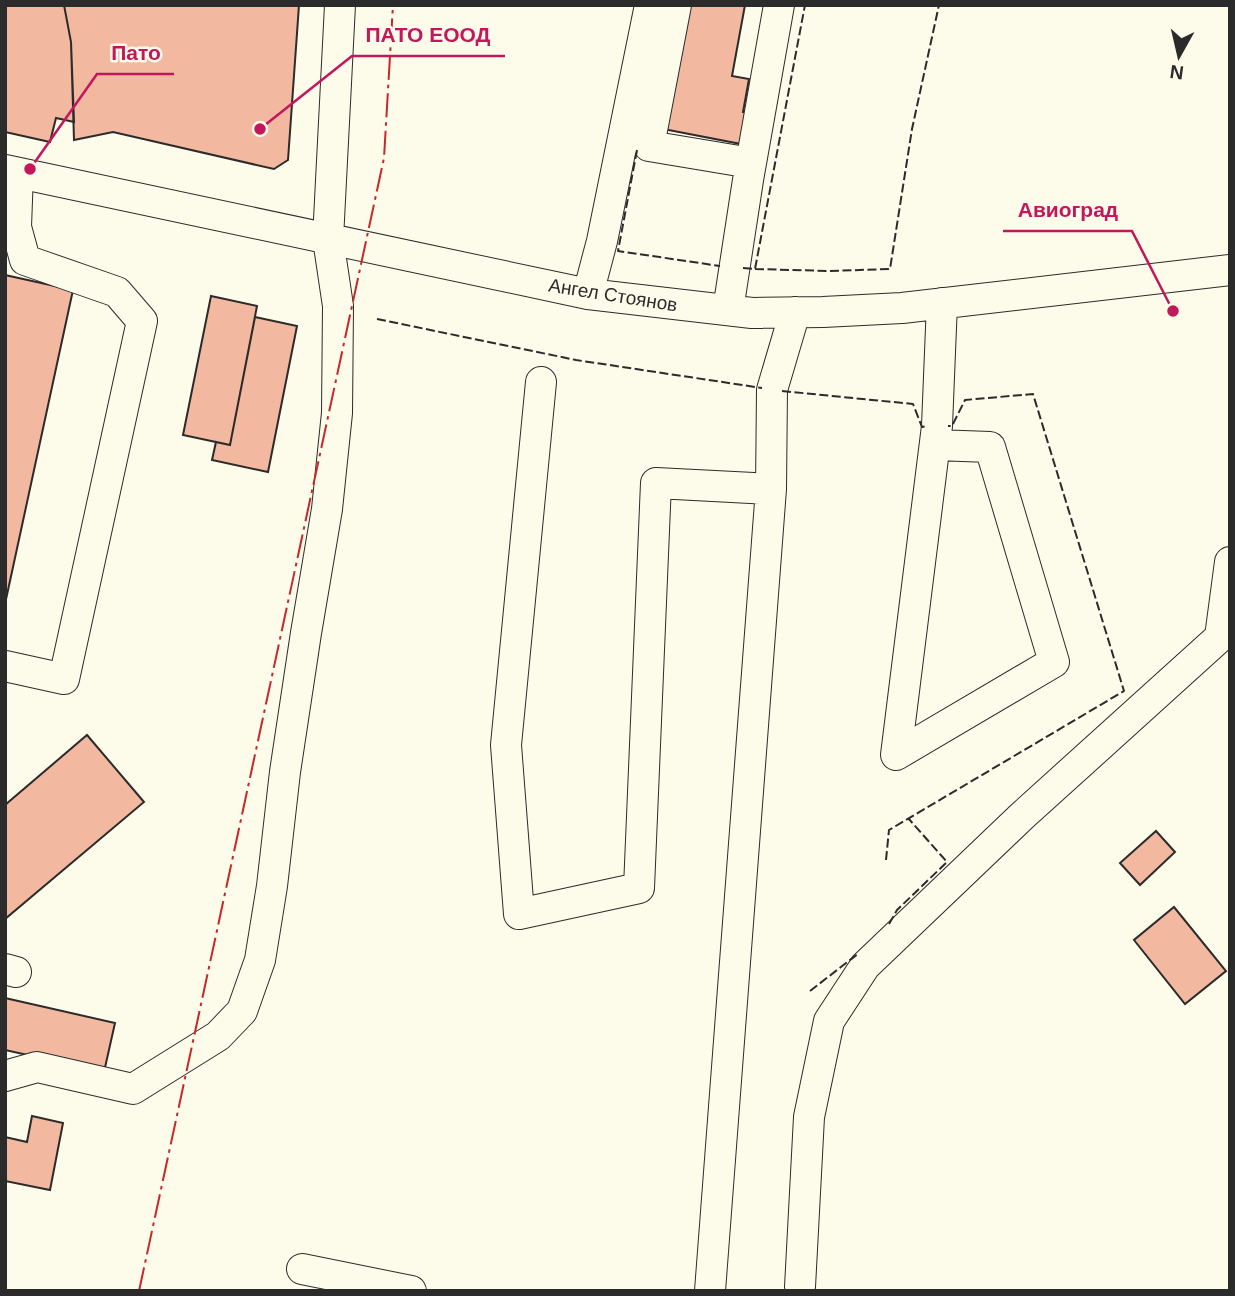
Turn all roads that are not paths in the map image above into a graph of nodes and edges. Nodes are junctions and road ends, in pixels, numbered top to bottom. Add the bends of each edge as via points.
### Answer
1 (340, 5) edge
2 (650, 5) edge
3 (676, 5) edge
4 (779, 5) edge
5 (751, 163) junction
6 (11, 172) edge
7 (328, 239) junction
8 (1230, 270) edge
9 (588, 294) junction
10 (942, 303) junction
11 (728, 310) junction
12 (795, 312) junction
13 (541, 382) dead end
14 (935, 445) junction
15 (771, 489) junction
16 (1230, 562) edge
17 (1225, 635) edge
18 (5, 666) edge
19 (6, 1081) edge
20 (302, 1269) dead end
21 (800, 1287) dead end
22 (411, 1291) edge
23 (709, 1291) edge

1 - 7 street
2 - 9 street
3 - 5 street via 649,146
4 - 5 street
5 - 11 street
6 - 7 street, Ангел Стоянов
6 - 18 street via 16,227 25,260 117,292 142,321 64,679
7 - 9 street, Ангел Стоянов
7 - 19 street via 338,306 337,413 327,509 262,947 242,1011 218,1036 133,1089 37,1067
8 - 10 street, Ангел Стоянов
9 - 11 street, Ангел Стоянов
10 - 12 street, Ангел Стоянов
10 - 14 street
11 - 12 street, Ангел Стоянов
12 - 15 street via 772,390
13 - 15 street via 506,745 519,914 639,888 656,483
14 - 14 street via 990,447 1054,662 896,755
15 - 23 street
16 - 17 street
17 - 21 street via 1031,808 866,966 829,1021 809,1117
20 - 22 street

